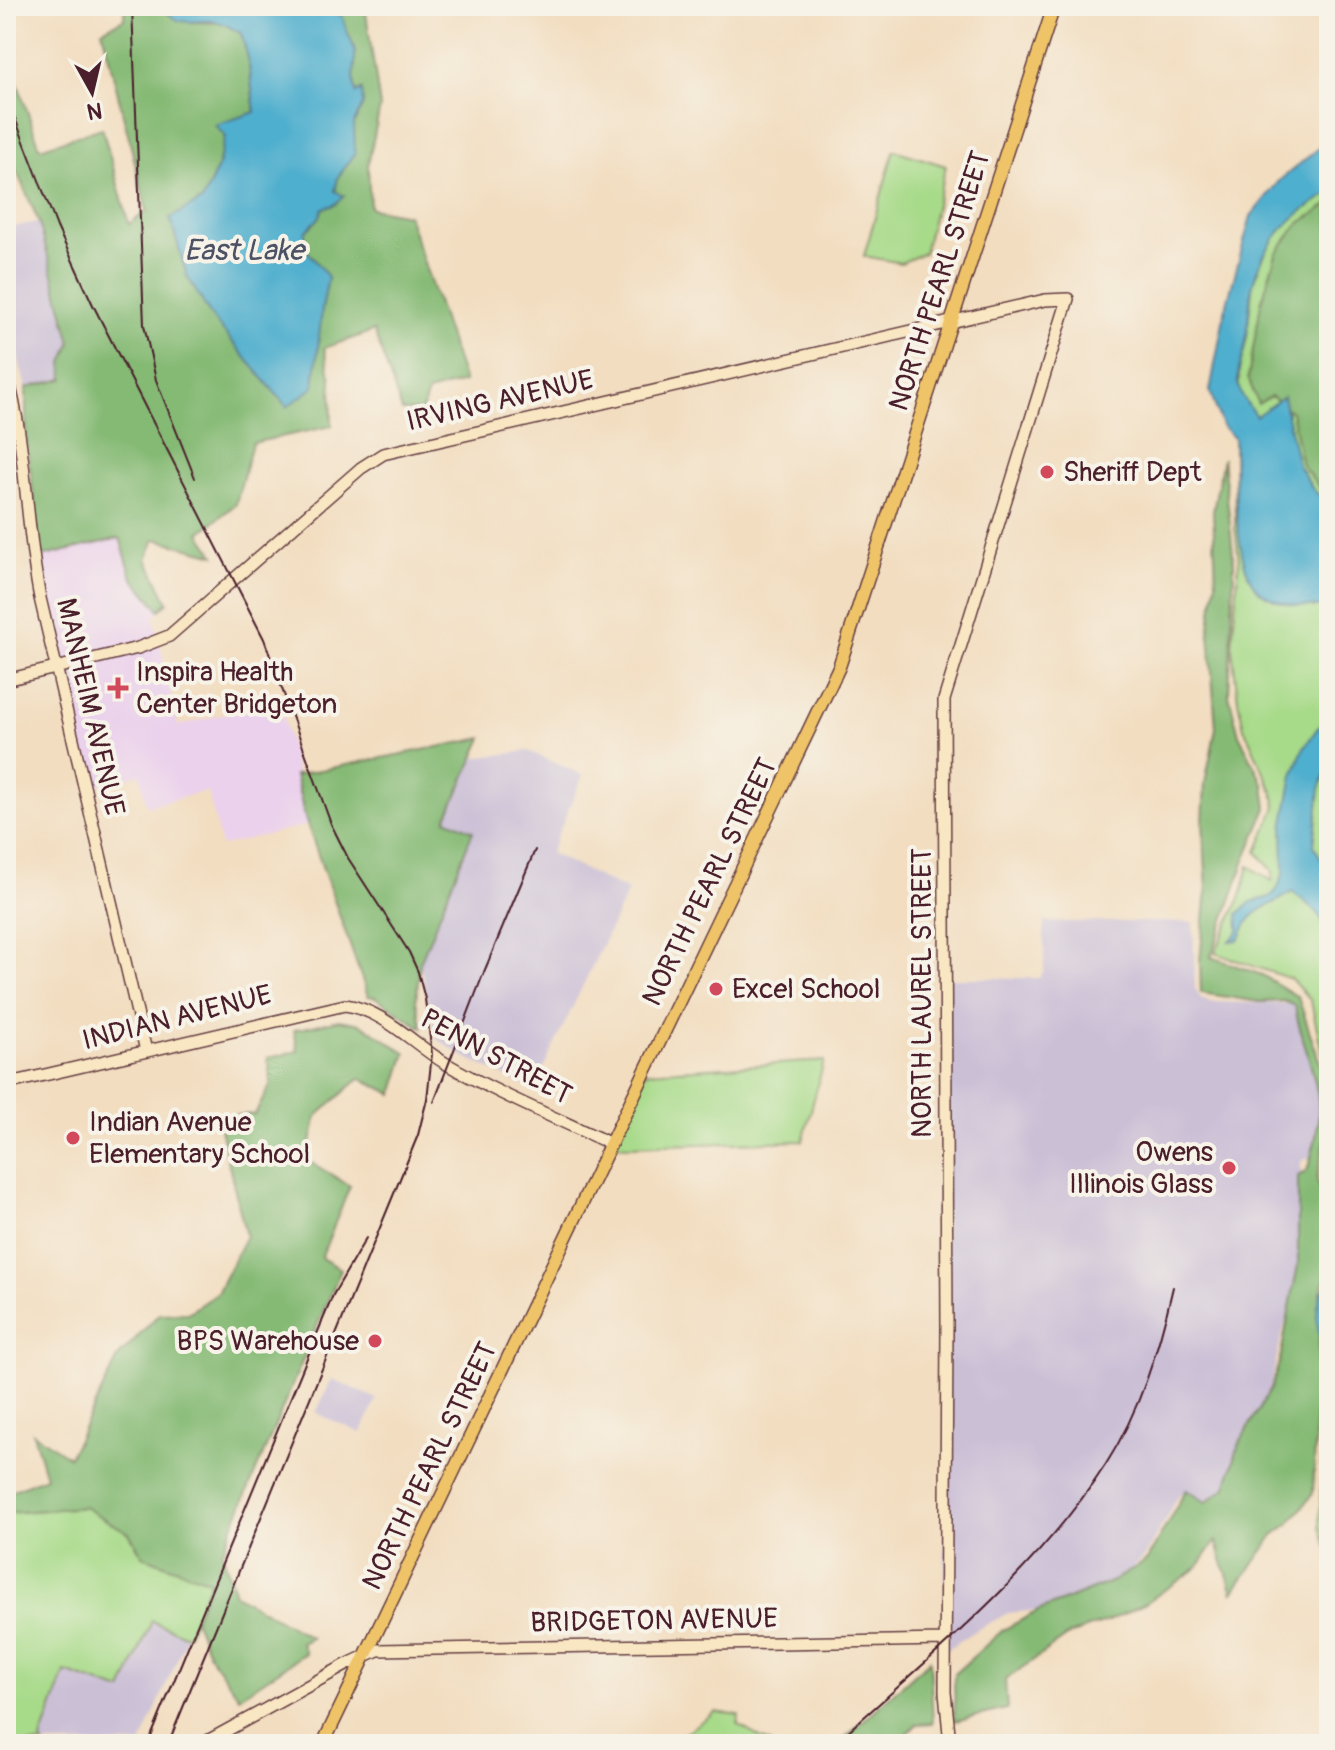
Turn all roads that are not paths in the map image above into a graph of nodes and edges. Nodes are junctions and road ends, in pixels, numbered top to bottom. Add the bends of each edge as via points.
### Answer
1 (1054, 6) edge
2 (1068, 299) joint
3 (952, 321) junction
4 (6, 371) edge
5 (55, 668) junction
6 (6, 680) edge
7 (360, 1007) joint
8 (146, 1051) junction
9 (6, 1084) edge
10 (611, 1144) junction
11 (945, 1640) junction
12 (366, 1655) junction
13 (202, 1744) edge
14 (323, 1744) edge
15 (950, 1744) edge

1 - 3 main road, NORTH PEARL STREET
2 - 3 street, IRVING AVENUE
2 - 11 street, NORTH LAUREL STREET via 944,700
3 - 5 street, IRVING AVENUE via 383,454 169,636
3 - 10 main road, NORTH PEARL STREET via 839,667
4 - 5 street, MANHEIM AVENUE via 21,446 32,556
5 - 6 street, IRVING AVENUE
5 - 8 street, MANHEIM AVENUE
7 - 8 street, INDIAN AVENUE via 327,1007
7 - 10 street, PENN STREET via 465,1074
8 - 9 street, INDIAN AVENUE
10 - 12 main road, NORTH PEARL STREET
11 - 12 street, BRIDGETON AVENUE via 386,1649
11 - 15 street, NORTH LAUREL STREET
12 - 13 street, BRIDGETON AVENUE
12 - 14 main road, NORTH PEARL STREET

